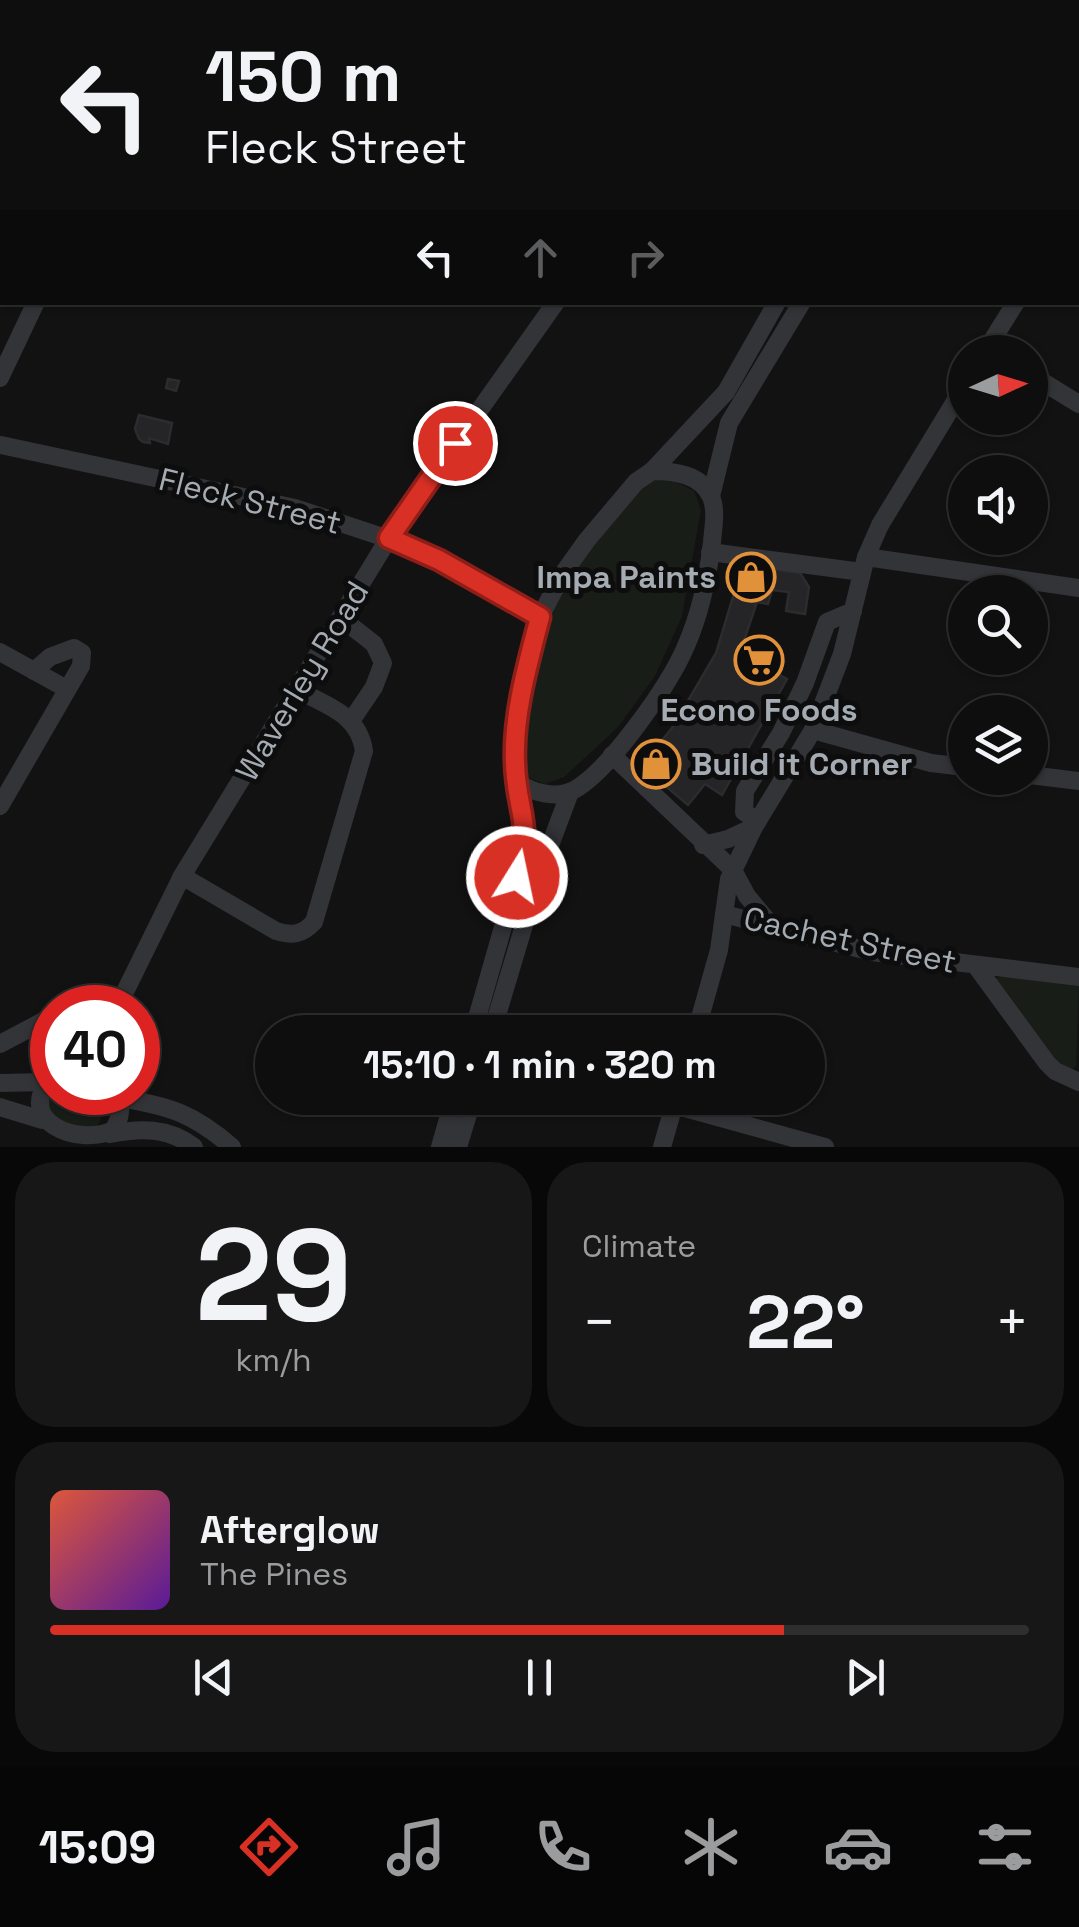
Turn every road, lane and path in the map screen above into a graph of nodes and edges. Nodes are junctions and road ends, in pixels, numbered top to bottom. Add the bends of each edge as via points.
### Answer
1 (35, 305) edge
2 (554, 305) edge
3 (776, 305) edge
4 (800, 305) edge
5 (1014, 305) edge
6 (998, 335) edge
7 (0, 378) edge
8 (1048, 385) edge
9 (1079, 404) edge
10 (948, 413) edge
11 (0, 432) edge
12 (1, 447) edge
13 (652, 471) junction
14 (711, 496) junction
15 (389, 538) junction
16 (710, 552) junction
17 (864, 565) junction
18 (1079, 588) edge
19 (854, 611) junction
20 (540, 617) junction
21 (341, 618) junction
22 (0, 652) edge
23 (34, 671) junction
24 (66, 688) junction
25 (298, 690) junction
26 (350, 721) junction
27 (813, 730) junction
28 (612, 754) junction
29 (948, 765) edge
30 (1048, 778) edge
31 (517, 781) junction
32 (1079, 781) edge
33 (570, 792) junction
34 (0, 806) edge
35 (756, 824) junction
36 (703, 844) junction
37 (733, 870) junction
38 (182, 876) junction
39 (724, 914) junction
40 (772, 926) junction
41 (976, 966) junction
42 (1079, 977) edge
43 (130, 985) edge
44 (477, 1015) edge
45 (497, 1015) edge
46 (701, 1015) edge
47 (30, 1028) edge
48 (0, 1044) edge
49 (30, 1081) edge
50 (1079, 1082) edge
51 (0, 1083) edge
52 (160, 1105) edge
53 (0, 1108) edge
54 (118, 1115) edge
55 (449, 1115) edge
56 (467, 1115) edge
57 (671, 1115) edge
58 (721, 1115) edge
59 (49, 1134) edge
60 (110, 1134) junction
61 (92, 1146) edge
62 (194, 1147) edge
63 (232, 1147) edge
64 (440, 1147) edge
65 (458, 1147) edge
66 (662, 1147) edge
67 (825, 1147) edge

1 - 7 street
2 - 15 street, Waverley Road
3 - 13 street via 726,392
4 - 14 street via 729,423
5 - 6 street
8 - 9 street
10 - 17 street via 880,525
11 - 12 street
12 - 15 street, Fleck Street via 295,508
13 - 14 street via 681,473
13 - 20 street via 587,540
14 - 16 street
15 - 20 street, Fleck Street
15 - 21 street, Waverley Road
16 - 17 street
16 - 28 street via 678,664
17 - 18 street
17 - 19 street
19 - 27 street
19 - 35 street via 827,622 781,733 745,791 744,812
20 - 31 street via 515,738
21 - 25 street, Waverley Road
21 - 26 street via 374,644 383,663
22 - 23 street
23 - 24 street
23 - 24 street via 61,651 79,648 81,666
24 - 34 street
25 - 26 street
25 - 38 street, Waverley Road
26 - 38 street via 362,735 363,761 318,911 306,930 276,931
27 - 29 street
27 - 35 street
28 - 33 street
28 - 36 street, Cachet Street
30 - 32 street
31 - 33 street via 528,790
31 - 44 street via 526,850
33 - 45 street
35 - 36 street via 728,840
35 - 37 street
36 - 37 street, Cachet Street
37 - 39 street
37 - 40 street, Cachet Street
38 - 43 street, Waverley Road
39 - 40 street, Cachet Street
39 - 46 street
40 - 41 street, Cachet Street via 872,952
41 - 42 street, Cachet Street
41 - 50 street, Cachet Street via 1047,1063
47 - 48 street
49 - 51 street
52 - 63 street via 182,1111
53 - 59 street
54 - 60 street
55 - 64 street
56 - 65 street
57 - 66 street
58 - 67 street
59 - 61 street via 72,1146
60 - 61 street
60 - 62 street via 160,1130

